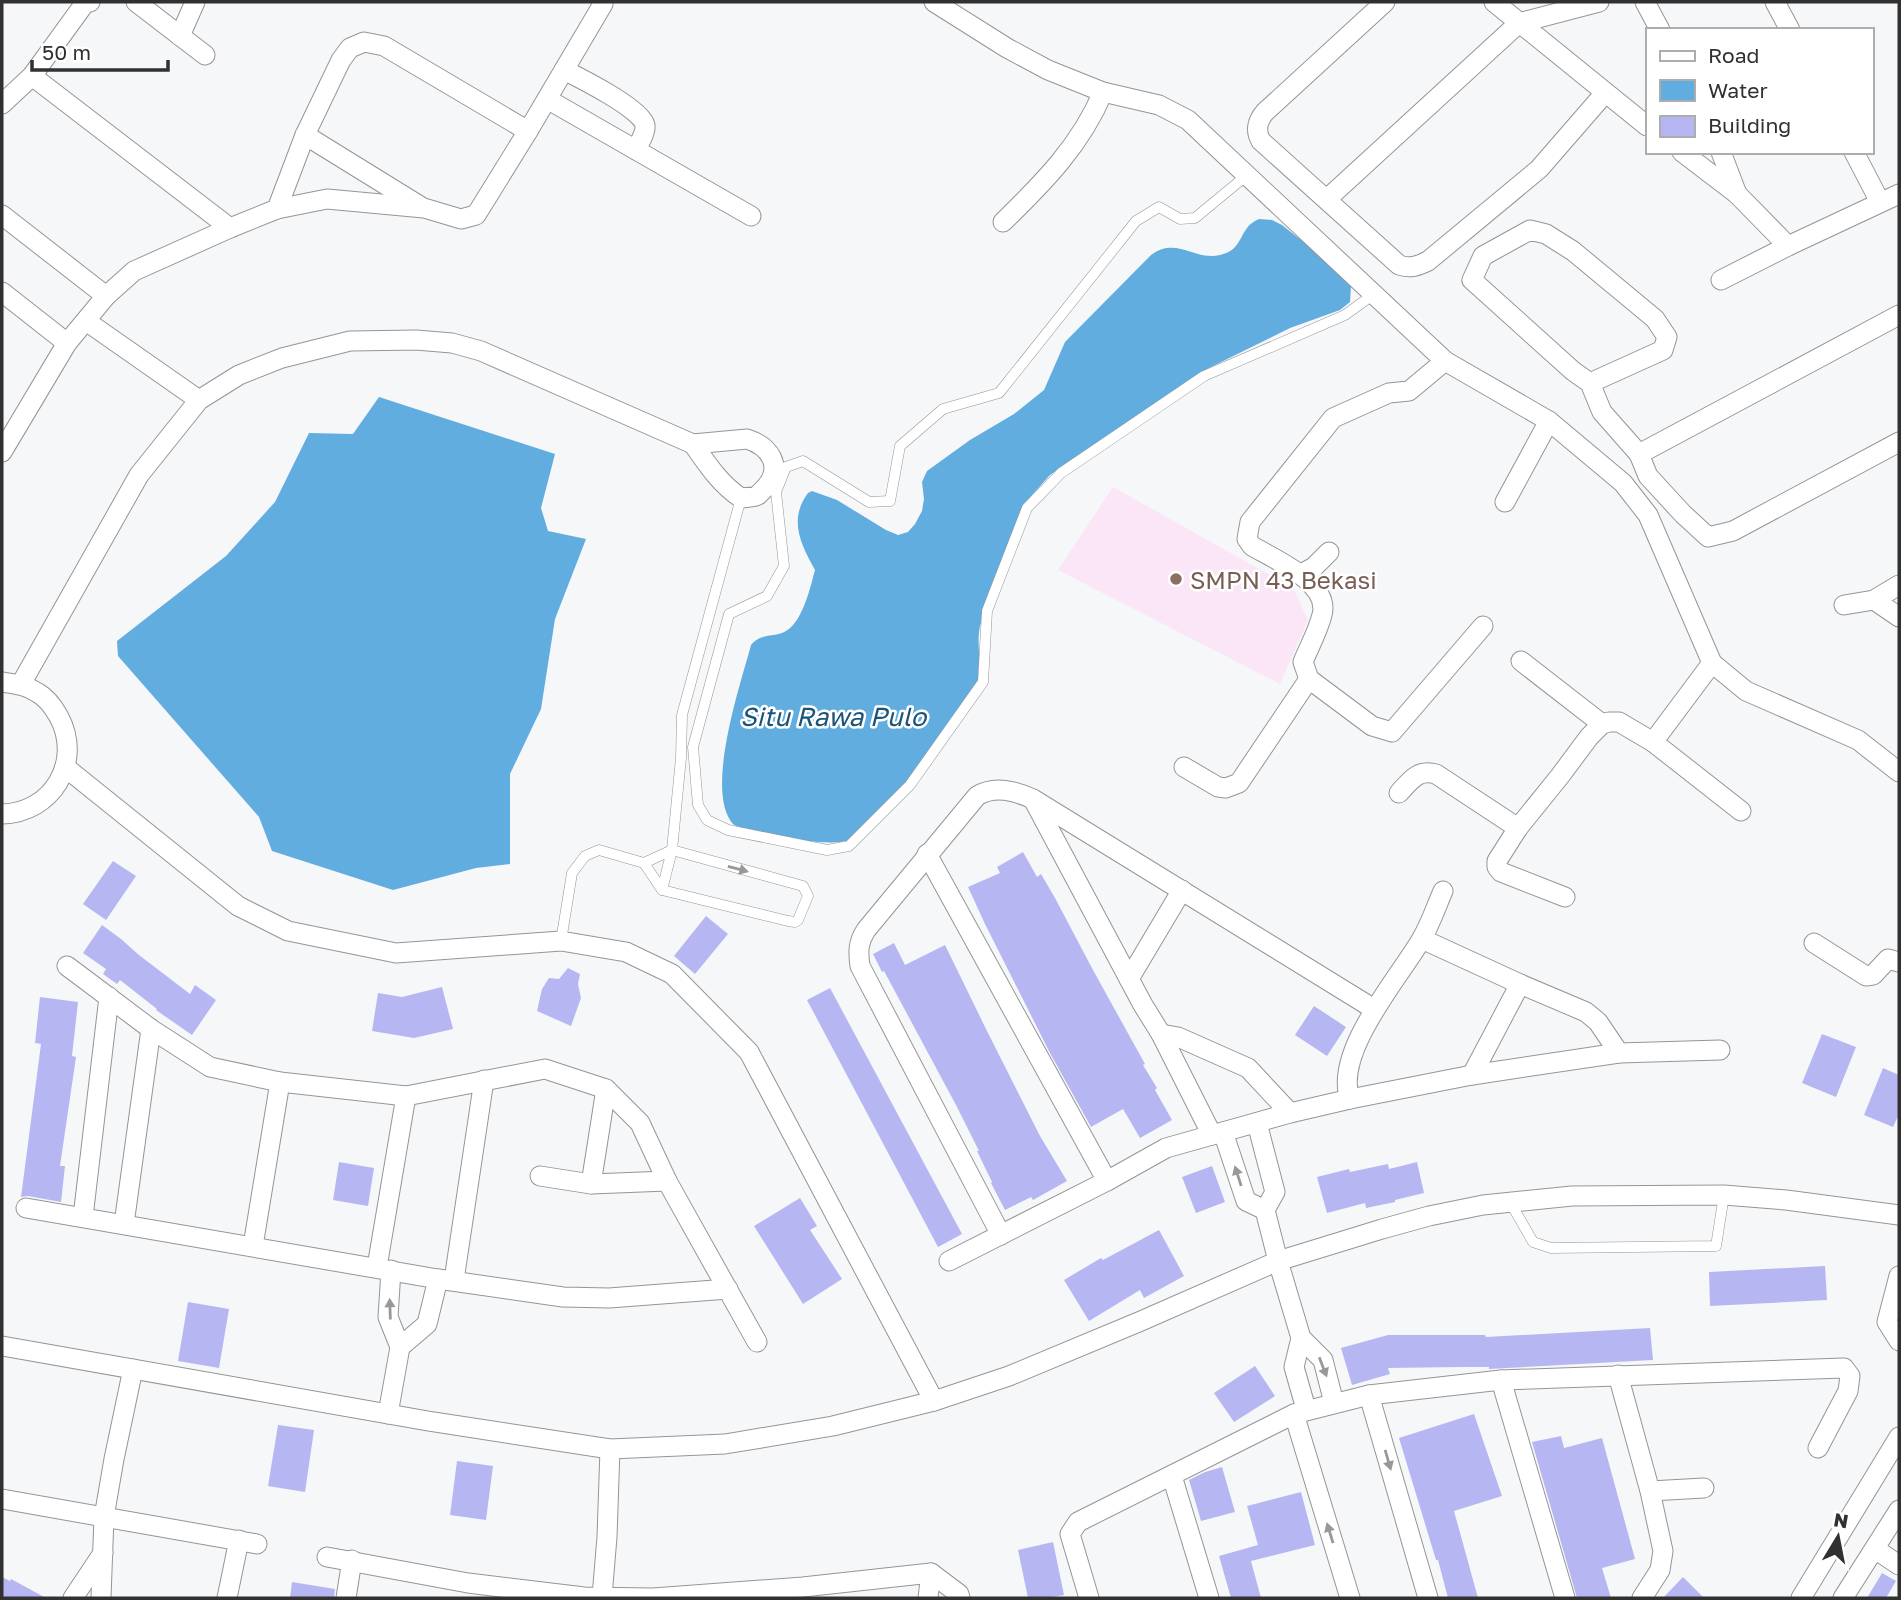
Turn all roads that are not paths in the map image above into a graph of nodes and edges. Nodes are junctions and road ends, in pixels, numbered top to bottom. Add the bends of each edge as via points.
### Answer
1 (90, 2) edge
2 (136, 2) edge
3 (195, 2) edge
4 (934, 2) edge
5 (1385, 2) edge
6 (1494, 2) edge
7 (1599, 2) edge
8 (1645, 2) edge
9 (1774, 2) edge
10 (603, 4) dead end
11 (1519, 23) junction
12 (1659, 28) edge
13 (1789, 28) edge
14 (180, 36) junction
15 (205, 55) dead end
16 (564, 69) junction
17 (32, 76) junction
18 (1103, 92) junction
19 (1605, 93) junction
20 (547, 99) junction
21 (2, 104) edge
22 (1646, 125) edge
23 (528, 131) junction
24 (305, 135) junction
25 (636, 150) junction
26 (1685, 154) edge
27 (1722, 154) edge
28 (1855, 154) edge
29 (1247, 175) junction
30 (1737, 194) junction
31 (1899, 194) edge
32 (1327, 199) junction
33 (1880, 202) junction
34 (424, 208) junction
35 (277, 209) junction
36 (2, 215) edge
37 (751, 216) dead end
38 (1003, 222) dead end
39 (230, 228) junction
40 (1788, 246) junction
41 (1721, 280) dead end
42 (2, 292) edge
43 (1374, 294) junction
44 (106, 296) junction
45 (1899, 315) edge
46 (86, 321) junction
47 (67, 343) junction
48 (1445, 361) junction
49 (1590, 383) junction
50 (199, 400) junction
51 (1549, 421) junction
52 (1899, 442) edge
53 (693, 444) junction
54 (2, 452) edge
55 (1640, 454) junction
56 (741, 498) junction
57 (1505, 502) dead end
58 (1329, 552) dead end
59 (1301, 574) junction
60 (1899, 585) edge
61 (1874, 600) junction
62 (1844, 605) dead end
63 (1899, 617) edge
64 (1483, 626) dead end
65 (1521, 661) dead end
66 (1712, 663) junction
67 (1309, 679) junction
68 (12, 683) edge
69 (1602, 724) junction
70 (1653, 742) junction
71 (65, 767) junction
72 (1184, 767) dead end
73 (1899, 772) edge
74 (1399, 793) dead end
75 (1033, 799) junction
76 (1741, 811) dead end
77 (2, 814) edge
78 (1518, 828) junction
79 (673, 850) junction
80 (927, 854) junction
81 (644, 863) junction
82 (662, 890) junction
83 (1182, 890) junction
84 (1443, 891) dead end
85 (1565, 897) dead end
86 (1422, 939) junction
87 (561, 941) junction
88 (1814, 943) dead end
89 (1899, 962) edge
90 (67, 966) dead end
91 (1129, 979) junction
92 (1520, 984) junction
93 (109, 997) junction
94 (1374, 1009) junction
95 (151, 1028) junction
96 (1161, 1034) junction
97 (1720, 1050) dead end
98 (1619, 1054) junction
99 (1472, 1075) junction
100 (484, 1080) junction
101 (280, 1082) junction
102 (606, 1089) junction
103 (406, 1096) junction
104 (1350, 1099) junction
105 (1290, 1114) junction
106 (1257, 1123) junction
107 (1218, 1134) junction
108 (540, 1176) dead end
109 (667, 1181) junction
110 (1107, 1181) junction
111 (591, 1184) junction
112 (1724, 1195) junction
113 (1510, 1202) junction
114 (26, 1208) dead end
115 (1265, 1210) junction
116 (1899, 1214) edge
117 (83, 1217) junction
118 (124, 1224) junction
119 (1001, 1235) junction
120 (253, 1246) junction
121 (949, 1261) dead end
122 (1278, 1261) junction
123 (384, 1268) junction
124 (1899, 1276) edge
125 (446, 1279) junction
126 (728, 1289) junction
127 (1301, 1338) junction
128 (1899, 1341) edge
129 (757, 1342) dead end
130 (2, 1346) edge
131 (400, 1347) junction
132 (133, 1369) junction
133 (1618, 1375) junction
134 (1501, 1380) junction
135 (1369, 1395) junction
136 (934, 1401) junction
137 (1334, 1403) junction
138 (1300, 1411) junction
139 (388, 1414) junction
140 (1899, 1437) edge
141 (1818, 1448) dead end
142 (610, 1449) junction
143 (1172, 1476) junction
144 (1704, 1488) dead end
145 (1650, 1491) junction
146 (2, 1499) edge
147 (1899, 1510) edge
148 (104, 1517) junction
149 (1875, 1549) junction
150 (103, 1552) junction
151 (327, 1557) dead end
152 (352, 1560) junction
153 (1899, 1565) edge
154 (932, 1573) junction
155 (467, 1591) edge
156 (802, 1593) edge
157 (590, 1597) edge
158 (73, 1598) edge
159 (101, 1598) edge
160 (227, 1598) edge
161 (346, 1598) edge
162 (653, 1598) edge
163 (928, 1598) edge
164 (960, 1598) edge
165 (1089, 1598) edge
166 (1209, 1598) edge
167 (1350, 1598) edge
168 (1428, 1598) edge
169 (1565, 1598) edge
170 (1642, 1598) edge
171 (1801, 1598) edge
172 (1843, 1598) edge

1 - 17 street
2 - 14 street
3 - 14 street
4 - 18 street via 1028,60
5 - 32 street via 1265,112 1257,128 1261,141
6 - 11 street
7 - 11 street
8 - 12 street
9 - 13 street
10 - 16 street
11 - 19 street
11 - 32 street
14 - 15 street
16 - 20 street
16 - 25 street via 640,116 645,129
17 - 21 street
17 - 39 street
18 - 29 street via 1160,105 1188,120
18 - 38 street via 1072,148
19 - 22 street
19 - 32 street via 1539,169 1417,267 1396,263
20 - 23 street
20 - 25 street
23 - 24 street via 384,46 364,41 350,48 341,60
23 - 34 street via 475,215 461,219
24 - 34 street
24 - 35 street
25 - 37 street
26 - 30 street
27 - 30 street
28 - 33 street
29 - 43 street
29 - 43 lane via 1195,218 1180,219 1159,207 1136,221 999,393 943,409 900,446 890,500 869,502 803,461 786,467 776,492 784,566 767,596 729,614 693,747 698,805 707,820 728,830 827,850 849,846 910,785 983,682 987,611 1027,508 1037,497 1061,473 1204,376 1345,315
30 - 40 street
31 - 33 street
33 - 40 street
34 - 35 street via 327,199
35 - 39 street
36 - 44 street
39 - 44 street via 134,271
40 - 41 street
42 - 47 street
43 - 48 street
44 - 46 street
45 - 55 street
46 - 47 street
46 - 50 street
47 - 54 street
48 - 51 street
48 - 59 street via 1409,391 1389,393 1334,418 1250,522 1247,539 1252,546
49 - 49 street via 1472,279 1483,256 1530,230 1546,234 1655,319 1667,337 1663,350
49 - 55 street via 1602,412
50 - 53 street via 239,375 282,358 350,341 452,343 481,351
50 - 68 street via 139,475
51 - 57 street
51 - 66 street via 1623,483 1648,515
52 - 55 street via 1733,531 1708,537 1648,476
53 - 56 street via 728,489
53 - 56 street via 747,439 760,443 770,454 775,469 769,483 759,495
56 - 79 lane via 682,715
58 - 59 street
59 - 67 street via 1319,592 1323,612 1303,662
60 - 61 street
61 - 62 street
61 - 63 street
64 - 67 street via 1392,732 1372,726
65 - 69 street
66 - 70 street
66 - 73 street via 1746,691 1858,740
67 - 72 street via 1239,783 1218,786
68 - 71 street via 40,694 55,708 65,727
69 - 70 street via 1619,722
69 - 78 street
70 - 76 street
71 - 77 street via 45,798 30,809
71 - 87 street via 238,906 288,931 396,953
74 - 78 street via 1415,775 1436,774
75 - 80 street via 1017,792 984,792
75 - 83 street
75 - 91 street
78 - 85 street via 1497,861 1500,872
79 - 81 lane
79 - 82 lane
79 -> 82 lane via 803,886 808,896 795,922
80 - 110 street
80 - 119 street via 862,935 860,966
81 - 82 lane
81 - 87 lane via 599,849 585,856 572,873
83 - 91 street
83 - 94 street
84 - 86 street
86 - 92 street
86 - 94 street
87 - 136 street via 626,952 672,974 748,1052
88 - 89 street via 1866,976 1873,975 1886,960
90 - 93 street
91 - 96 street
92 - 98 street via 1593,1016
92 - 99 street
93 - 95 street
93 - 117 street
94 - 104 street via 1348,1063
95 - 101 street via 210,1067
95 - 118 street
96 - 105 street via 1248,1068
96 - 107 street
97 - 98 street
98 - 99 street
99 - 104 street
100 - 102 street via 545,1069
100 - 103 street
100 - 125 street
101 - 103 street
101 - 120 street
102 - 109 street via 640,1123
102 - 111 street
103 - 123 street
104 - 105 street
105 - 106 street
106 - 107 street
106 - 115 street via 1275,1192
107 - 110 street via 1166,1148
115 -> 107 street via 1246,1201
108 - 111 street
109 - 111 street
109 - 126 street
110 - 119 street
112 - 113 street via 1572,1196
112 - 113 lane via 1716,1246 1551,1248 1533,1242
112 - 116 street
113 - 122 street via 1429,1216
114 - 117 street
115 - 122 street
117 - 118 street
118 - 120 street
119 - 121 street
120 - 123 street
122 - 127 street
122 - 136 street via 1034,1366
123 - 125 street
131 -> 123 street via 388,1317
124 - 128 street via 1887,1322
125 - 126 street via 585,1299
125 - 131 street via 427,1324
126 - 129 street
127 -> 137 street via 1323,1360
127 - 138 street via 1294,1367
130 - 132 street
131 - 139 street
132 - 139 street
132 - 148 street
133 - 134 street
133 - 141 street via 1844,1368 1850,1376 1849,1391
133 - 145 street
134 - 135 street
134 - 169 street
135 - 137 street
135 -> 168 street
136 - 142 street via 833,1426 724,1444
137 - 138 street
138 - 143 street
167 -> 138 street
139 - 142 street
140 - 171 street
142 - 157 street via 607,1537
143 - 165 street via 1078,1521 1070,1534
143 - 166 street
144 - 145 street
145 - 170 street via 1663,1551 1660,1570
146 - 148 street
147 - 149 street
148 - 150 street
148 - 160 street via 248,1542
149 - 153 street
149 - 172 street
150 - 158 street
150 - 159 street
151 - 152 street
152 - 155 street
152 - 161 street
154 - 156 street
154 - 163 street
154 - 164 street
155 - 157 street
156 - 162 street
157 - 162 street

